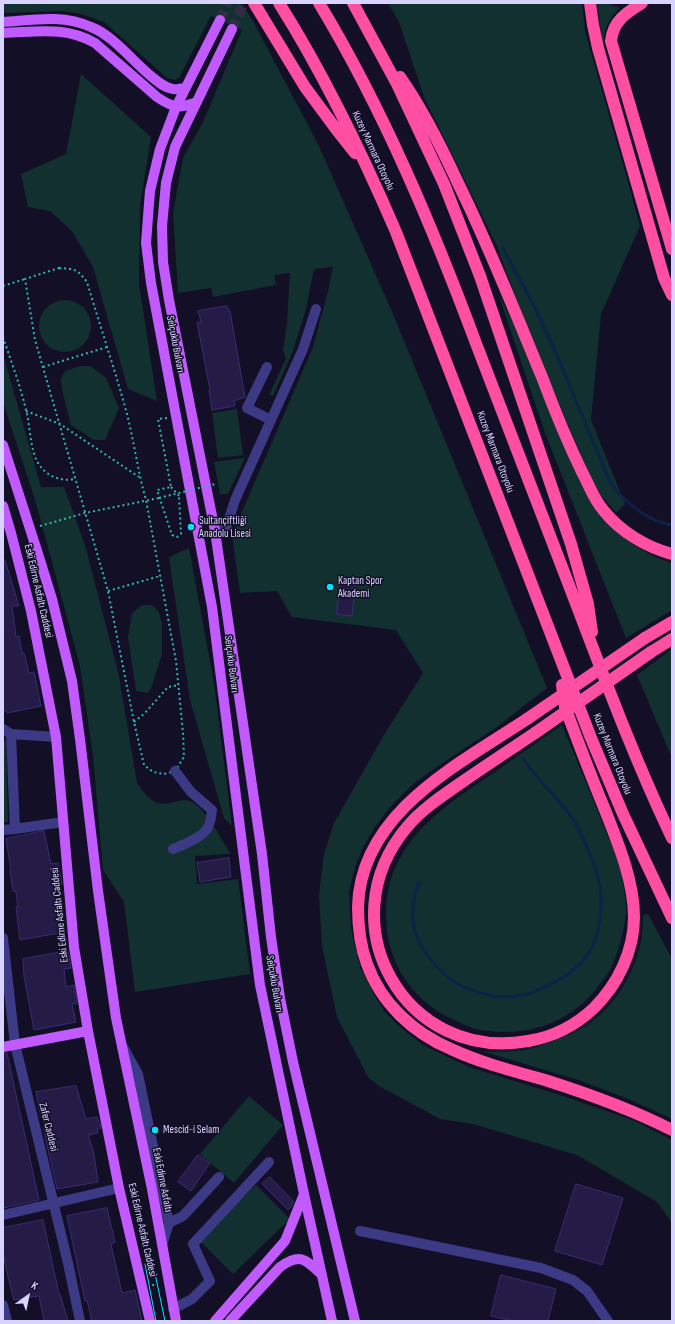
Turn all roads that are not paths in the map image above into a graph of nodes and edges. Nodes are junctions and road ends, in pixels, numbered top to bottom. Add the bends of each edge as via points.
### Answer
1 (254, 3) edge
2 (279, 3) edge
3 (320, 3) edge
4 (353, 3) edge
5 (590, 3) edge
6 (642, 3) edge
7 (220, 20) tunnel mouth
8 (3, 22) edge
9 (232, 29) tunnel mouth
10 (3, 33) edge
11 (370, 35) junction
12 (185, 88) junction
13 (197, 102) junction
14 (176, 107) junction
15 (369, 169) junction
16 (672, 249) edge
17 (672, 295) edge
18 (316, 309) dead end
19 (267, 367) dead end
20 (271, 420) junction
21 (3, 445) edge
22 (3, 506) edge
23 (215, 531) junction
24 (672, 554) edge
25 (672, 622) edge
26 (672, 639) edge
27 (594, 653) junction
28 (560, 660) junction
29 (7, 731) edge
30 (56, 737) junction
31 (175, 771) road end
32 (63, 822) junction
33 (15, 829) junction
34 (3, 830) edge
35 (672, 838) edge
36 (173, 849) dead end
37 (672, 918) edge
38 (3, 938) edge
39 (88, 1031) junction
40 (15, 1044) junction
41 (121, 1044) junction
42 (3, 1047) edge
43 (672, 1130) edge
44 (269, 1162) dead end
45 (219, 1177) dead end
46 (119, 1188) junction
47 (304, 1194) junction
48 (53, 1203) junction
49 (3, 1216) edge
50 (169, 1223) junction
51 (360, 1231) dead end
52 (162, 1245) junction
53 (322, 1275) junction
54 (3, 1305) edge
55 (175, 1318) edge
56 (7, 1321) edge
57 (80, 1321) edge
58 (150, 1321) edge
59 (215, 1321) edge
60 (230, 1321) edge
61 (332, 1321) edge
62 (355, 1321) edge
63 (608, 1321) edge

1 - 15 highway via 305,87
2 - 15 highway, Kuzey Marmara Otoyolu via 305,46
3 - 27 highway, Kuzey Marmara Otoyolu via 409,176 452,280
4 - 11 highway
5 - 17 highway via 598,48 664,278
6 - 16 highway via 624,14 612,32 611,41
7 - 12 main road, Selçuklu Bulvarı
8 - 12 main road via 52,18 80,22 107,36 162,85 173,89
9 - 13 main road, Selçuklu Bulvarı
10 - 14 main road via 50,31 68,32 84,37 96,43 157,97
11 - 24 highway via 410,91 448,162 488,247 557,416 596,501 626,532 641,542
11 - 27 highway via 397,84 444,184 480,276 571,544 588,604
12 - 14 main road, Selçuklu Bulvarı
13 - 14 main road
13 - 23 main road, Selçuklu Bulvarı via 175,147 166,183 162,226 163,262
14 - 47 main road, Selçuklu Bulvarı via 160,149 150,191 146,243 151,283 212,607 260,984
15 - 28 highway, Kuzey Marmara Otoyolu via 416,283
18 - 20 street via 303,349
19 - 20 street via 247,408
20 - 23 street via 235,500 226,528
21 - 41 main road, Eski Edirne Asfaltı Caddesi via 52,599 72,681 98,891
22 - 30 main road, Eski Edirne Asfaltı Caddesi via 31,611
23 - 62 main road, Selçuklu Bulvarı via 262,854 280,998
25 - 43 highway, bridge via 421,791 381,835 364,872 359,894 359,934 364,957 372,977 391,1006 409,1024 450,1049 626,1108
26 - 28 highway, bridge via 651,652 535,733 448,792 407,826 387,857 376,889 373,912 376,940 389,976 399,992 428,1020 449,1032 485,1043 517,1043 545,1037 569,1027 586,1015 611,988 627,956 631,936 634,918 633,894 616,838 565,707
27 - 35 highway, Kuzey Marmara Otoyolu
28 - 37 highway, Kuzey Marmara Otoyolu via 623,814
29 - 30 street
29 - 33 street
30 - 32 main road, Eski Edirne Asfaltı Caddesi
31 - 36 street via 191,792 212,810 207,830 188,843
32 - 33 street
32 - 39 main road, Eski Edirne Asfaltı Caddesi via 74,947
33 - 34 street
38 - 40 street, Zafer Caddesi
39 - 40 main road
39 - 46 main road, Eski Edirne Asfaltı Caddesi
40 - 42 main road
40 - 48 street, Zafer Caddesi
41 - 50 street via 138,1074
41 - 52 main road, Eski Edirne Asfaltı
44 - 55 street via 193,1244 210,1281
45 - 50 street via 183,1216
46 - 48 street
46 - 58 main road, Eski Edirne Asfaltı Caddesi
47 - 53 main road, Selçuklu Bulvarı
47 - 59 main road via 286,1241
48 - 49 street
48 - 57 street, Zafer Caddesi
50 - 52 street
51 - 63 street via 541,1268 573,1280 587,1291
52 - 55 main road, Eski Edirne Asfaltı
53 - 60 main road via 307,1261 290,1260 280,1267
53 - 61 main road, Selçuklu Bulvarı
54 - 56 street

